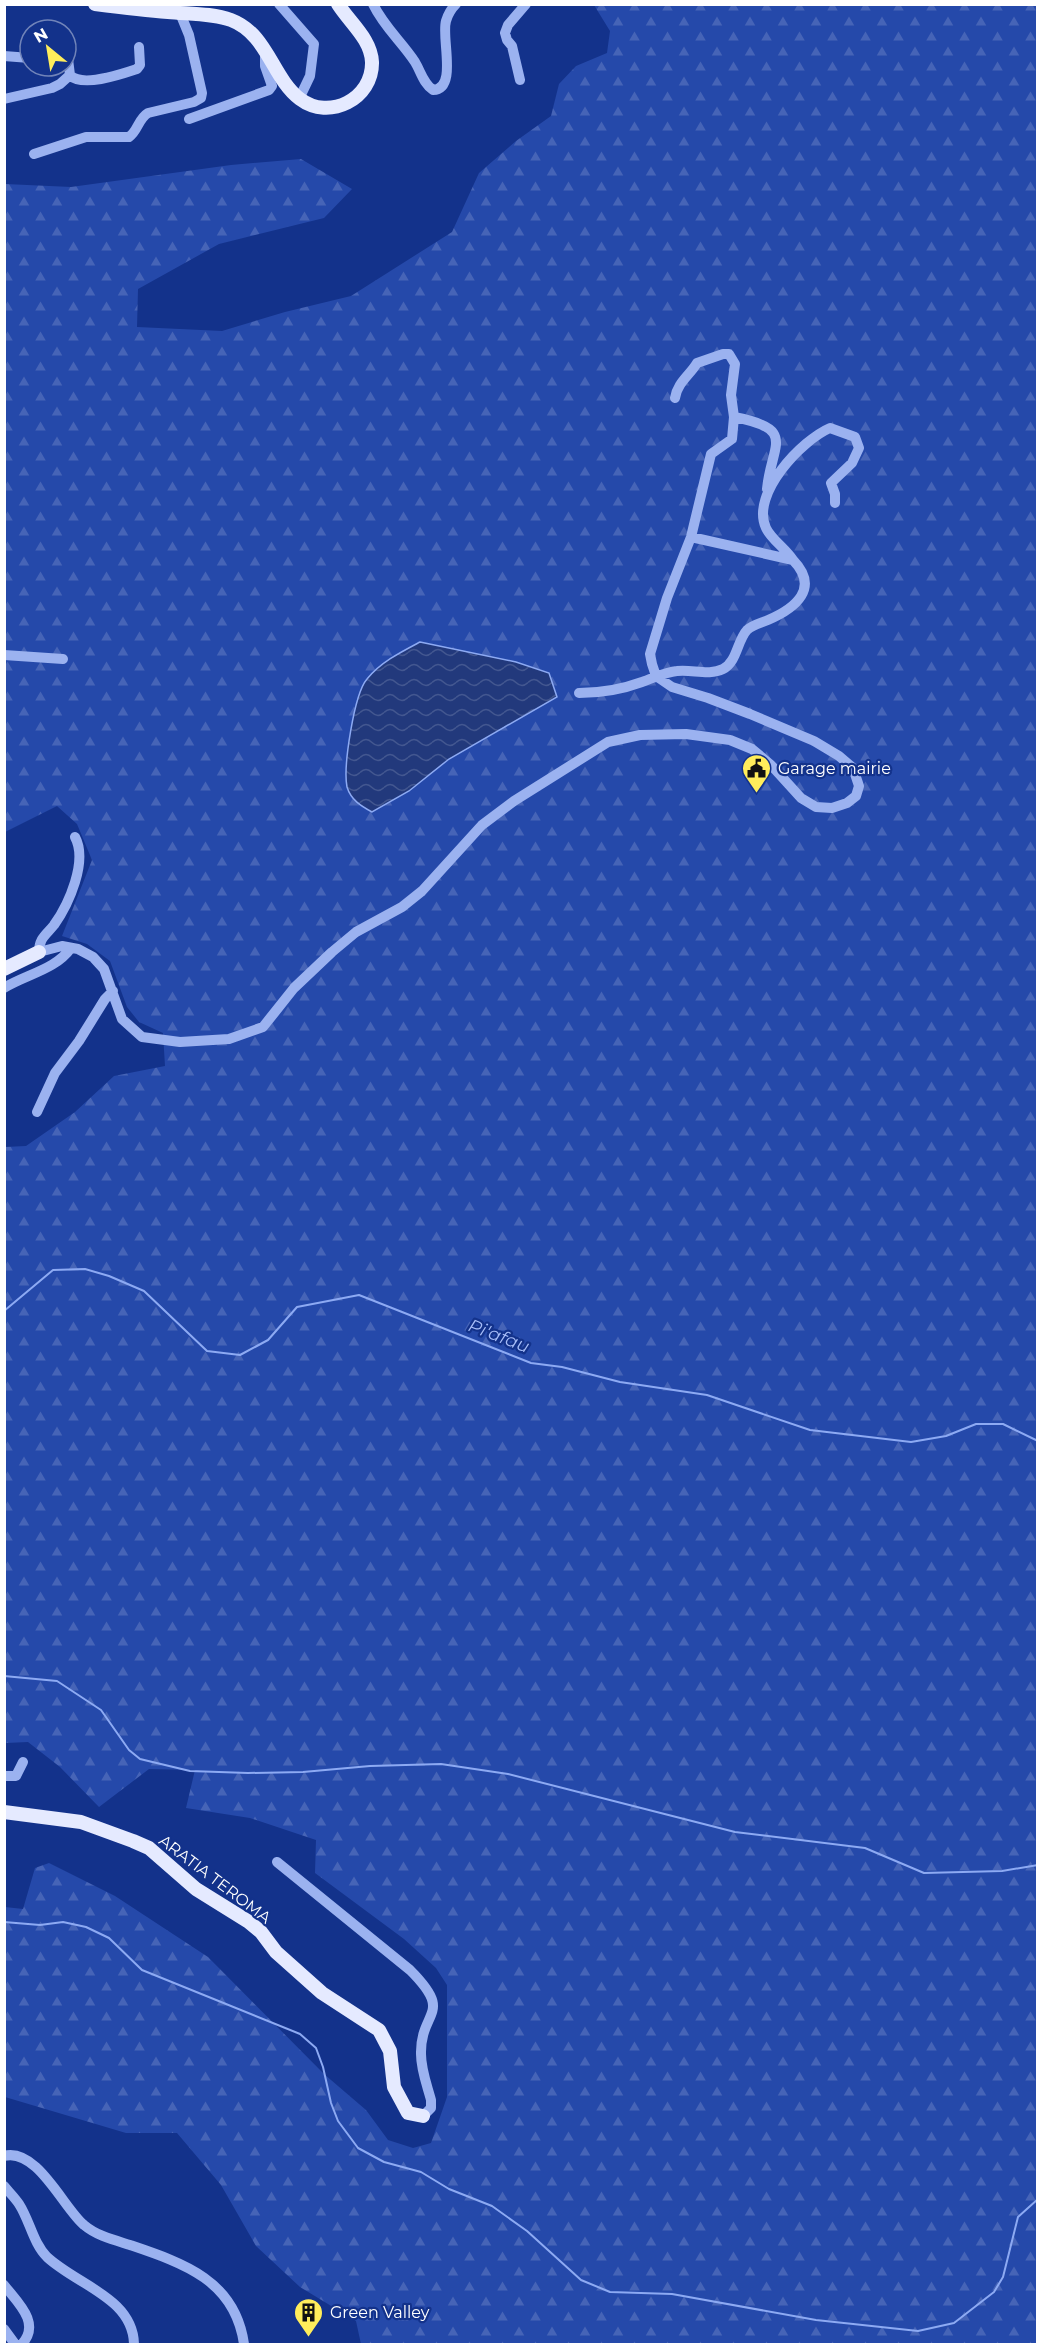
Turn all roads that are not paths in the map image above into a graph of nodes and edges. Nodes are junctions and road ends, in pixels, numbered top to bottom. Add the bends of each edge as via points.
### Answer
1 (95, 4) edge
2 (279, 4) edge
3 (338, 4) edge
4 (373, 4) edge
5 (456, 4) edge
6 (526, 4) edge
7 (180, 13) junction
8 (139, 47) dead end
9 (265, 49) junction
10 (67, 78) edge
11 (74, 78) edge
12 (520, 80) dead end
13 (4, 99) edge
14 (299, 99) junction
15 (189, 119) dead end
16 (34, 154) dead end
17 (675, 398) dead end
18 (734, 417) junction
19 (835, 503) dead end
20 (764, 505) junction
21 (691, 537) junction
22 (793, 560) junction
23 (4, 655) edge
24 (63, 659) dead end
25 (659, 678) junction
26 (579, 693) dead end
27 (75, 837) dead end
28 (71, 948) junction
29 (39, 952) junction
30 (4, 969) edge
31 (4, 988) edge
32 (113, 991) junction
33 (37, 1112) dead end
34 (23, 1762) dead end
35 (4, 1776) edge
36 (4, 1812) edge
37 (277, 1862) dead end
38 (423, 2116) joint
39 (4, 2156) edge
40 (4, 2186) edge
41 (4, 2285) edge
42 (4, 2329) edge
43 (15, 2344) edge
44 (22, 2344) edge
45 (134, 2344) edge
46 (244, 2344) edge

1 - 7 main road
2 - 14 street via 314,44 310,76
3 - 14 main road via 371,50 372,69 367,83 344,106 323,108
4 - 5 street via 433,90 445,84 445,29
6 - 12 street via 505,33
7 - 9 main road via 232,20
7 - 16 street via 189,35 201,98 148,113 129,136 86,137
8 - 11 street via 137,69 89,81
9 - 14 main road
9 - 15 street via 265,66 272,86 269,90
10 - 13 street via 60,84
17 - 18 street via 679,384 697,363 729,354 735,363 731,395
18 - 20 street via 762,424 776,438 778,446
18 - 21 street via 732,439 711,454
19 - 20 street via 831,483 852,463 860,448 855,437 830,428 779,472
20 - 22 street via 766,529
21 - 22 street
21 - 25 street via 650,654
22 - 25 street via 805,578 805,589 799,599 779,615 747,630 727,668 717,672 678,671
23 - 24 street
25 - 26 street
25 - 32 street via 672,687 814,741 853,768 859,786 856,796 832,808 816,807 752,749 730,740 686,734 640,735 608,742 482,825 422,891 402,907 356,932 294,988 263,1027 229,1039 204,1042 142,1037 122,1019
27 - 29 street via 80,866 60,913 39,944
28 - 29 street via 62,946
28 - 31 street via 57,963
28 - 32 street via 93,957 104,969
29 - 30 main road
32 - 33 street via 55,1073
34 - 35 street via 16,1776
36 - 38 main road, ARATIA TEROMA via 81,1822 148,1848 196,1889 261,1932 276,1952 322,1994 380,2030 390,2051 394,2087 401,2103 408,2113
37 - 38 street via 425,1985 434,2006 421,2052 431,2100
39 - 46 street via 23,2158 45,2175 83,2224 99,2234 179,2262 211,2282 234,2312
40 - 45 street via 19,2205 45,2255 118,2306 134,2332
41 - 44 street via 29,2319 28,2337
42 - 43 street

